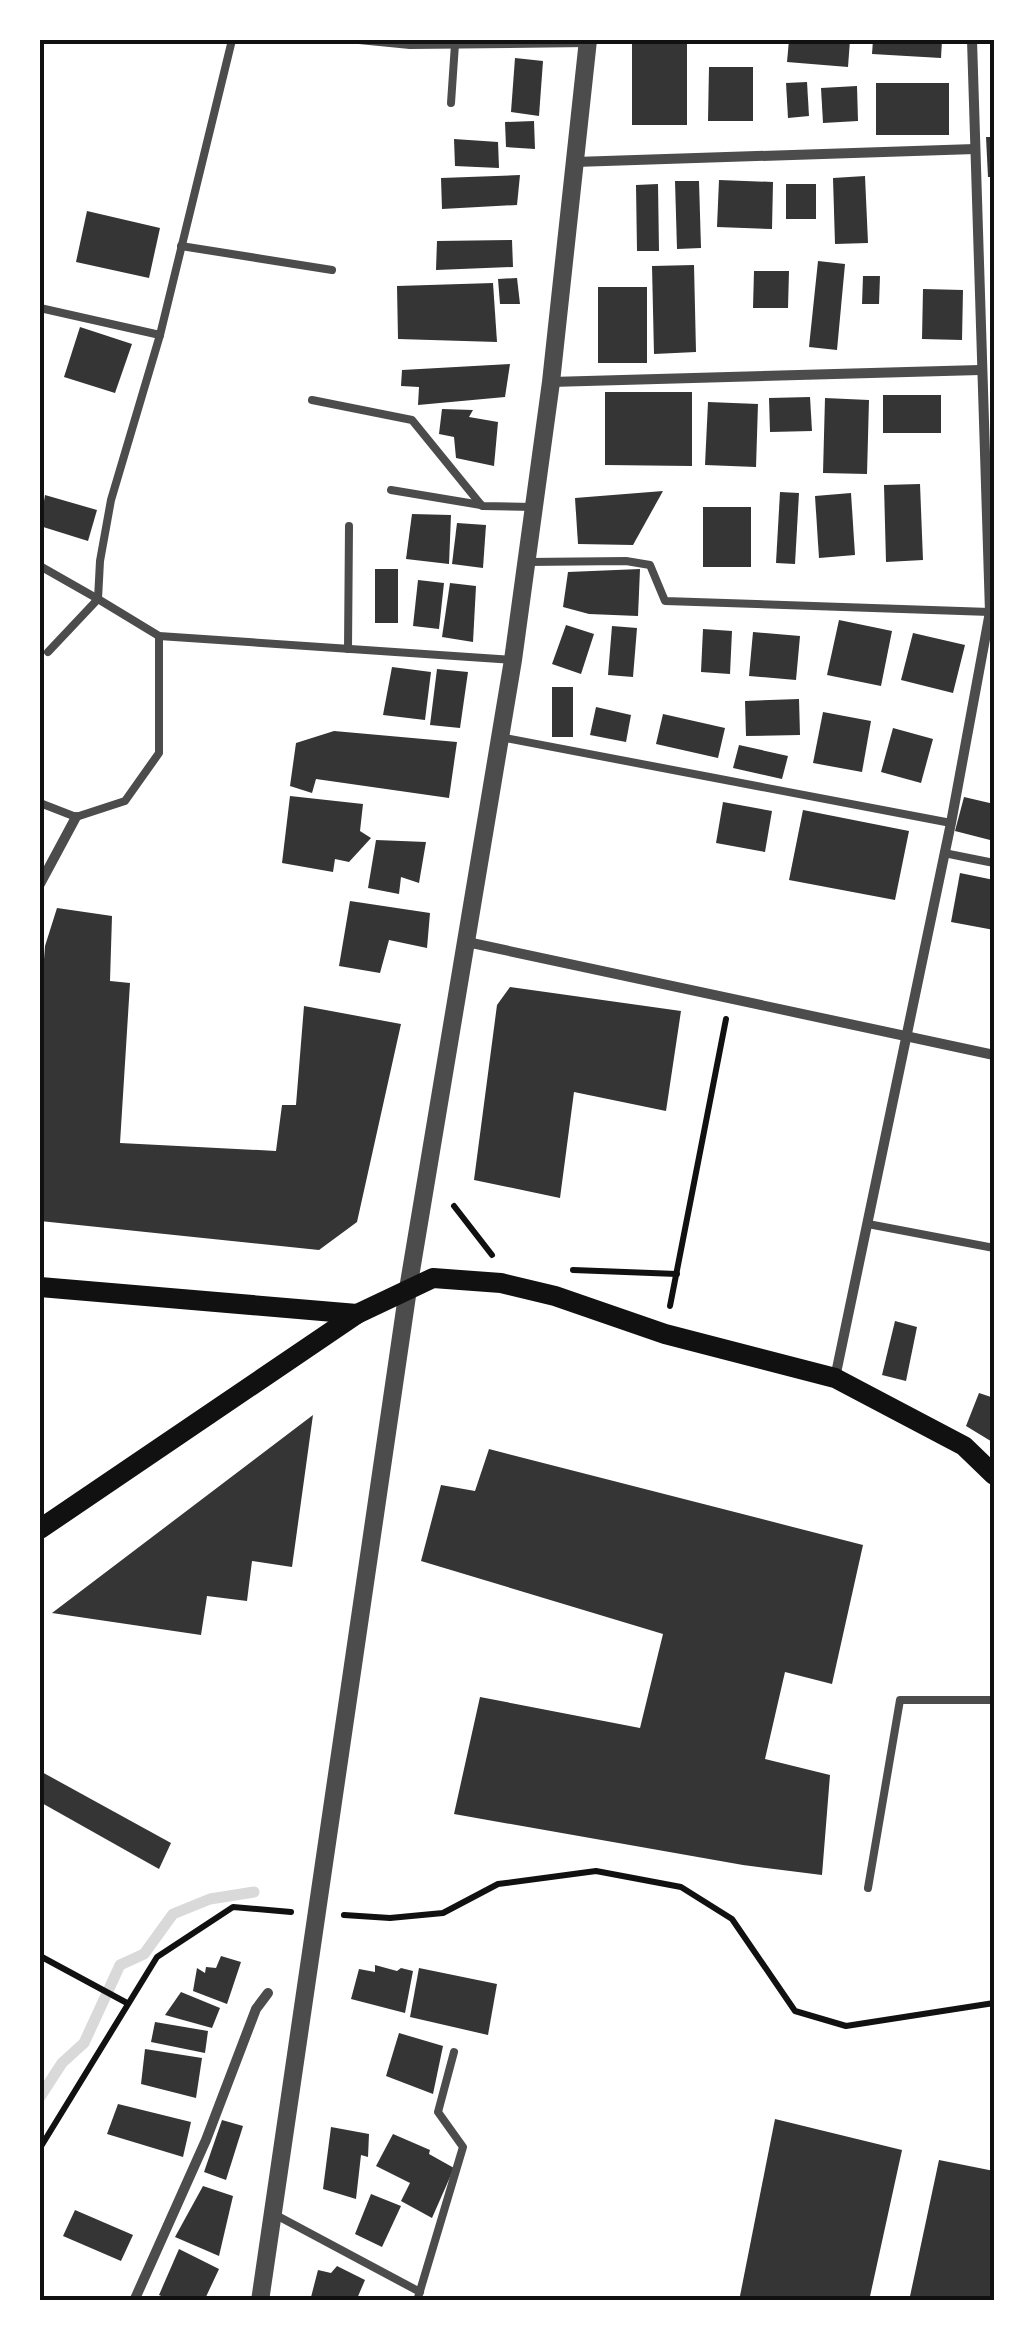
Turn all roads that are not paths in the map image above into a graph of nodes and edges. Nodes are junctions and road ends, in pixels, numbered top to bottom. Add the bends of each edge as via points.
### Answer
1 (232, 40) edge
2 (359, 40) edge
3 (972, 40) edge
4 (588, 42) edge
5 (456, 44) junction
6 (452, 103) dead end
7 (975, 150) junction
8 (575, 162) junction
9 (181, 246) junction
10 (332, 270) dead end
11 (40, 308) edge
12 (160, 335) junction
13 (994, 369) edge
14 (980, 370) junction
15 (551, 382) junction
16 (312, 400) dead end
17 (391, 490) dead end
18 (482, 506) junction
19 (534, 508) junction
20 (349, 526) dead end
21 (527, 562) junction
22 (40, 566) edge
23 (98, 599) junction
24 (992, 612) edge
25 (159, 636) junction
26 (348, 649) junction
27 (48, 652) dead end
28 (513, 660) junction
29 (500, 737) junction
30 (40, 803) edge
31 (76, 817) junction
32 (951, 822) junction
33 (944, 852) junction
34 (994, 863) edge
35 (40, 884) edge
36 (467, 942) junction
37 (907, 1037) junction
38 (994, 1056) edge
39 (868, 1224) junction
40 (994, 1248) edge
41 (40, 1287) edge
42 (408, 1289) junction
43 (357, 1314) junction
44 (835, 1378) junction
45 (994, 1475) edge
46 (40, 1529) edge
47 (994, 1700) edge
48 (868, 1888) dead end
49 (268, 1993) dead end
50 (454, 2052) dead end
51 (273, 2213) junction
52 (418, 2296) edge
53 (134, 2301) edge
54 (260, 2301) edge

1 - 9 lane
2 - 5 lane
3 - 7 street
4 - 5 lane
4 - 8 street
5 - 6 lane
7 - 8 street
7 - 14 street
8 - 15 street
9 - 10 lane
9 - 12 lane
11 - 12 lane
12 - 23 lane via 111,500
13 - 14 lane
14 - 15 street
14 - 24 street
15 - 19 street
16 - 18 lane via 412,420
17 - 18 lane
18 - 19 lane
19 - 21 street
20 - 26 lane
21 - 24 lane via 650,565 664,601
21 - 28 street
22 - 23 lane
23 - 25 lane
23 - 27 lane
24 - 32 street
25 - 26 lane
25 - 31 lane via 159,753 125,801
26 - 28 lane
28 - 29 street
29 - 32 lane
29 - 36 street
30 - 31 lane
31 - 35 street
32 - 33 street
33 - 34 lane
33 - 37 street
36 - 37 street
36 - 42 street
37 - 38 street
37 - 39 street
39 - 40 lane
39 - 44 street
41 - 43 main road
42 - 43 main road
42 - 44 main road via 433,1278 502,1283
42 - 51 street
43 - 46 main road
44 - 45 main road via 964,1446
47 - 48 lane via 900,1700
49 - 53 street
50 - 52 lane via 438,2112 464,2147
51 - 52 lane
51 - 54 street

